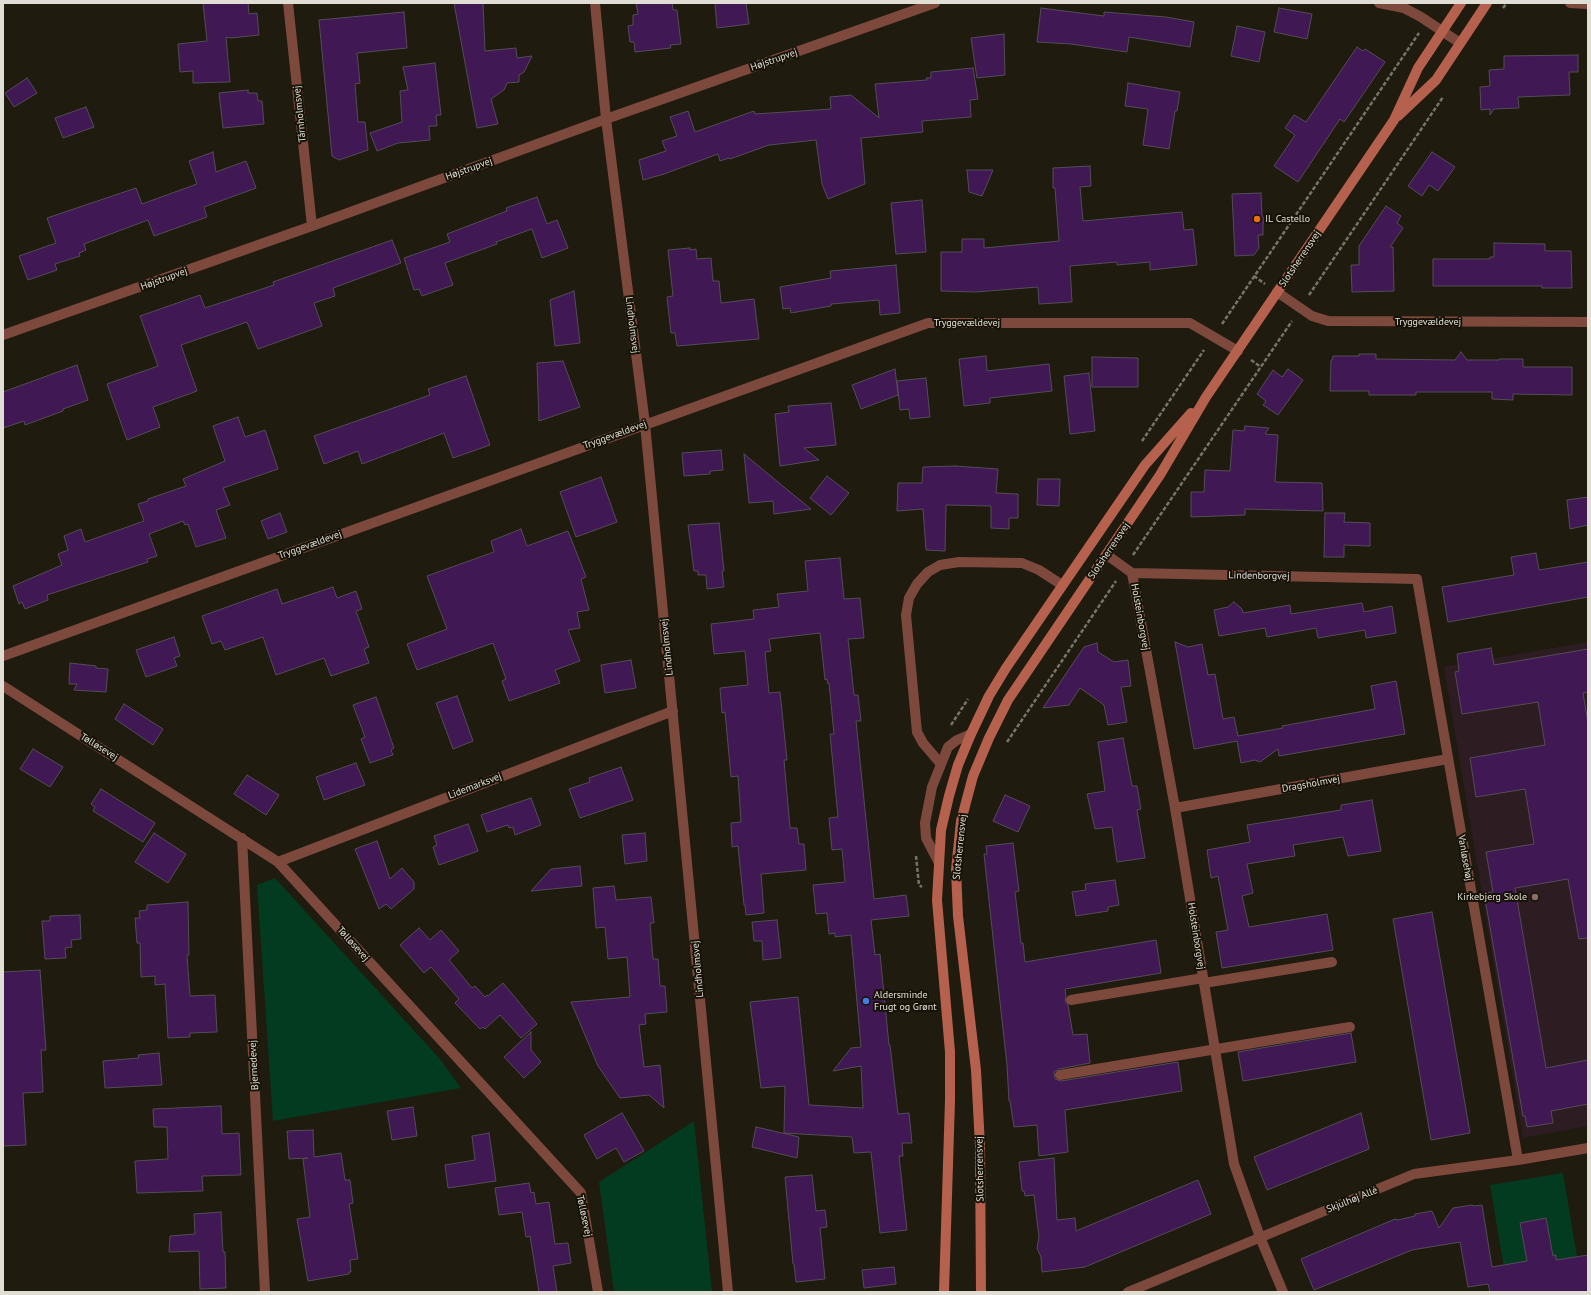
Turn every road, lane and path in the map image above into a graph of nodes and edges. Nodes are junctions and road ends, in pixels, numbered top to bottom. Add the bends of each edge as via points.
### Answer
1 (288, 3) edge
2 (595, 3) edge
3 (935, 3) edge
4 (1379, 3) edge
5 (1461, 3) edge
6 (1487, 3) edge
7 (1507, 3) edge
8 (1570, 3) edge
9 (1588, 4) edge
10 (1500, 14) dead end
11 (1442, 31) junction
12 (1460, 43) junction
13 (1444, 97) dead end
14 (606, 119) junction
15 (1394, 120) junction
16 (312, 226) junction
17 (1277, 292) junction
18 (1300, 308) junction
19 (1588, 322) edge
20 (3, 335) edge
21 (1238, 351) junction
22 (1206, 397) junction
23 (645, 424) junction
24 (1107, 555) junction
25 (1129, 570) junction
26 (1417, 579) joint
27 (1062, 585) junction
28 (3, 656) edge
29 (3, 686) edge
30 (673, 711) junction
31 (971, 734) junction
32 (1004, 747) dead end
33 (1448, 759) junction
34 (940, 763) junction
35 (1175, 808) junction
36 (242, 838) junction
37 (278, 862) junction
38 (939, 863) junction
39 (1332, 962) dead end
40 (1204, 981) junction
41 (1071, 1000) dead end
42 (1350, 1027) dead end
43 (1215, 1049) junction
44 (1060, 1075) dead end
45 (1588, 1148) edge
46 (1518, 1160) junction
47 (1260, 1237) junction
48 (265, 1292) edge
49 (598, 1292) edge
50 (728, 1292) edge
51 (944, 1292) edge
52 (981, 1292) edge
53 (1128, 1292) edge
54 (1283, 1292) edge

1 - 16 street, Tårnholmsvej
2 - 14 street, Lindholmsvej
3 - 14 street, Højstrupvej
4 - 11 street via 1404,8
5 - 11 street, Slotsherrensvej
6 - 12 street, Slotsherrensvej
7 - 10 path
8 - 9 street
11 - 12 street
11 - 15 street, Slotsherrensvej via 1418,68
12 - 15 street, Slotsherrensvej via 1436,80
13 - 18 path
14 - 16 street, Højstrupvej
14 - 23 street, Lindholmsvej
15 - 17 street, Slotsherrensvej
16 - 20 street, Højstrupvej
17 - 18 street, Tryggevældevej
17 - 21 street, Slotsherrensvej
18 - 19 street, Tryggevældevej via 1312,316 1328,321
18 - 25 path
21 - 22 street, Slotsherrensvej
21 - 23 street, Tryggevældevej via 1190,323 928,323
22 - 24 street, Slotsherrensvej via 1160,475
22 - 27 street, Slotsherrensvej via 1145,465
23 - 28 street, Tryggevældevej
23 - 30 street, Lindholmsvej
24 - 25 street
24 - 52 street, Slotsherrensvej via 1008,700 973,776 961,821 956,870 958,916 976,1070 980,1146
25 - 26 street, Lindenborgvej
25 - 32 path
25 - 35 street, Holsteinborgvej
26 - 33 street, Vanløsehøj
27 - 31 street, Slotsherrensvej via 996,684
27 - 34 street via 1022,562 959,562 940,565 928,572 917,584 909,598 906,615 917,732
29 - 36 street, Tølløsevej
30 - 37 street, Lidemarksvej
30 - 50 street, Lindholmsvej
31 - 34 street via 948,747
31 - 38 street, Slotsherrensvej via 958,764 949,796
33 - 35 street, Dragsholmvej
33 - 46 street, Vanløsehøj
34 - 38 street via 925,823 926,838
35 - 40 street, Holsteinborgvej
36 - 37 street, Tølløsevej
36 - 48 street, Bjernedevej
37 - 49 street, Tølløsevej via 580,1193
38 - 51 street, Slotsherrensvej via 937,900 950,1052
39 - 40 street
40 - 41 street
40 - 43 street, Holsteinborgvej
42 - 43 street
43 - 44 street
43 - 47 street, Holsteinborgvej via 1234,1164
45 - 46 street, Skjulhøj Allé
46 - 47 street, Skjulhøj Allé via 1414,1174
47 - 53 street, Skjulhøj Allé
47 - 54 street, Holsteinborgvej

